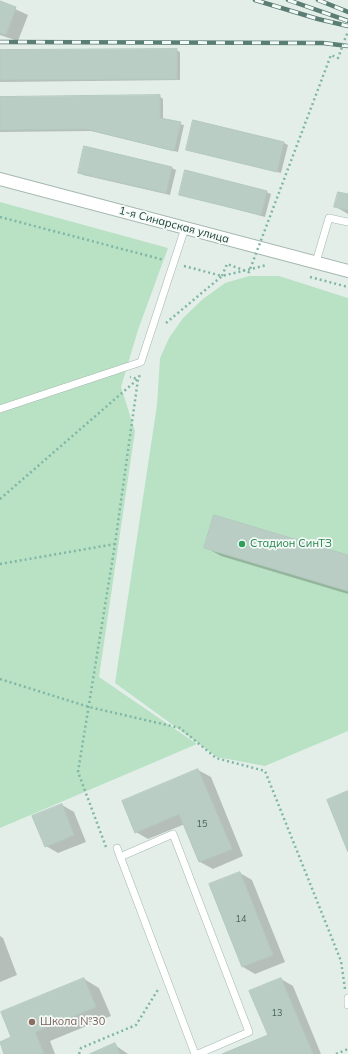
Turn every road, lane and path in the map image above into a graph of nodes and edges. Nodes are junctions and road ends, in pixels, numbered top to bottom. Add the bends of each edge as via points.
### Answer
1 (348, 31) edge
2 (0, 179) edge
3 (0, 216) edge
4 (348, 222) edge
5 (185, 228) junction
6 (169, 262) dead end
7 (316, 262) junction
8 (176, 264) dead end
9 (272, 266) dead end
10 (348, 271) edge
11 (302, 274) dead end
12 (222, 276) junction
13 (348, 287) edge
14 (165, 324) dead end
15 (141, 372) dead end
16 (138, 379) junction
17 (0, 409) edge
18 (0, 500) edge
19 (115, 544) junction
20 (0, 564) edge
21 (0, 679) edge
22 (89, 707) junction
23 (117, 848) dead end
24 (108, 852) dead end
25 (120, 857) junction
26 (163, 993) dead end
27 (348, 1000) edge
28 (348, 1005) edge
29 (348, 1049) edge
30 (79, 1054) edge
31 (195, 1054) edge
32 (198, 1054) edge
33 (336, 1054) edge

1 - 12 path, bridge via 338,58 331,55 249,272 227,264
2 - 5 street, 1-я Синарская улица
3 - 6 path
4 - 7 lane via 330,218
5 - 7 street, 1-я Синарская улица
5 - 17 lane via 141,362
7 - 10 street, 1-я Синарская улица
8 - 12 path
9 - 12 path via 264,264
11 - 13 path
12 - 14 path
15 - 16 path
16 - 18 path
16 - 19 path
19 - 20 path
19 - 22 path
21 - 22 path
22 - 24 path via 78,772
22 - 27 path via 180,728 216,758 265,771 341,961
23 - 25 lane
25 - 31 lane
25 - 32 lane via 173,834 250,1032
26 - 30 path via 160,987 136,1025 81,1048
27 - 28 lane
29 - 33 path

